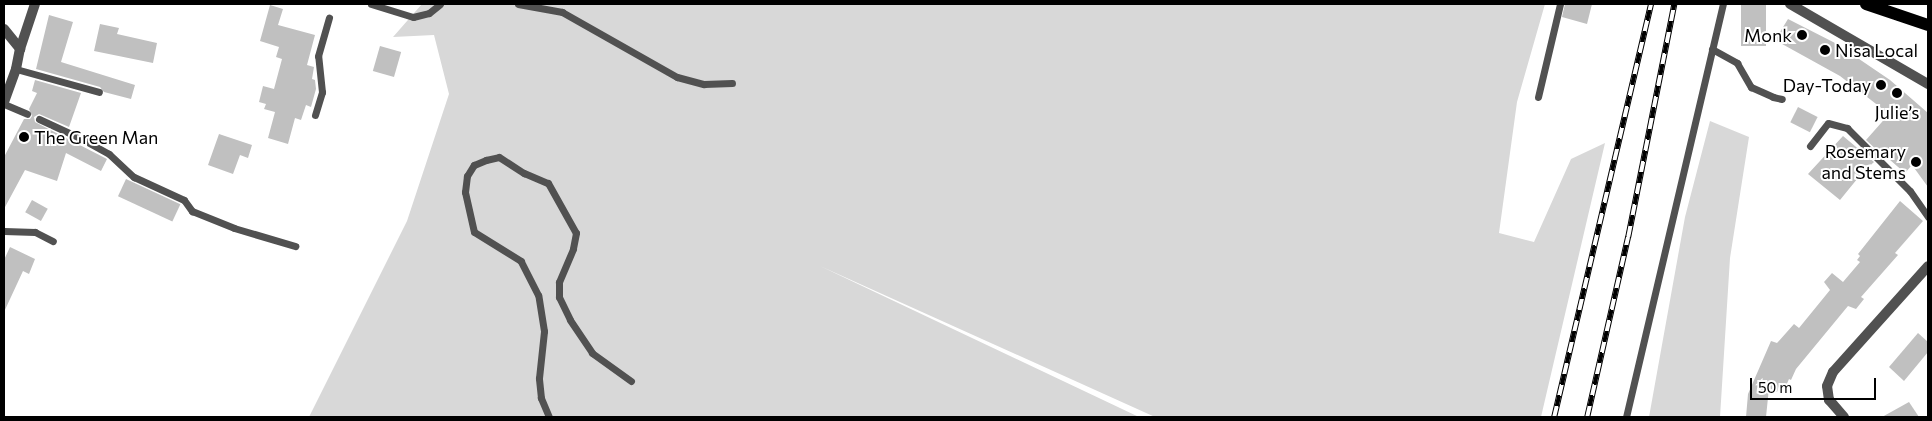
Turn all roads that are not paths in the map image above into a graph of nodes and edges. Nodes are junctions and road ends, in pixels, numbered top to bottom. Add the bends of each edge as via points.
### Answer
1 (35, 4) edge
2 (371, 4) edge
3 (440, 4) edge
4 (518, 4) edge
5 (1560, 4) edge
6 (1723, 4) edge
7 (1790, 4) edge
8 (1866, 4) edge
9 (329, 18) dead end
10 (1928, 25) edge
11 (4, 30) edge
12 (1712, 48) junction
13 (20, 49) junction
14 (16, 69) junction
15 (732, 83) dead end
16 (1928, 84) edge
17 (99, 92) dead end
18 (1538, 97) dead end
19 (1782, 99) dead end
20 (4, 103) edge
21 (27, 114) dead end
22 (315, 115) dead end
23 (39, 119) dead end
24 (1810, 146) dead end
25 (1928, 217) edge
26 (4, 231) edge
27 (53, 241) dead end
28 (295, 246) dead end
29 (1928, 266) edge
30 (631, 381) dead end
31 (549, 417) edge
32 (1626, 417) edge
33 (1844, 417) edge

1 - 13 street
2 - 3 lane via 413,17 429,13
4 - 15 lane via 562,12 676,77 704,84
5 - 18 lane
6 - 12 lane
7 - 16 street
8 - 10 main road
9 - 22 lane via 318,56 322,92
11 - 13 street
12 - 19 lane via 1737,63 1751,87
12 - 32 lane
13 - 14 street
14 - 17 lane
14 - 20 street
20 - 21 lane
23 - 28 lane via 109,154 134,177 184,200 192,211 234,228
24 - 25 lane via 1828,122 1847,128 1910,191
26 - 27 lane via 35,232
29 - 33 street via 1833,372 1827,386 1830,400
30 - 31 lane via 592,353 558,297 559,282 576,233 548,183 499,157 474,165 467,176 464,192 474,232 520,261 538,295 544,331 539,378 541,398

